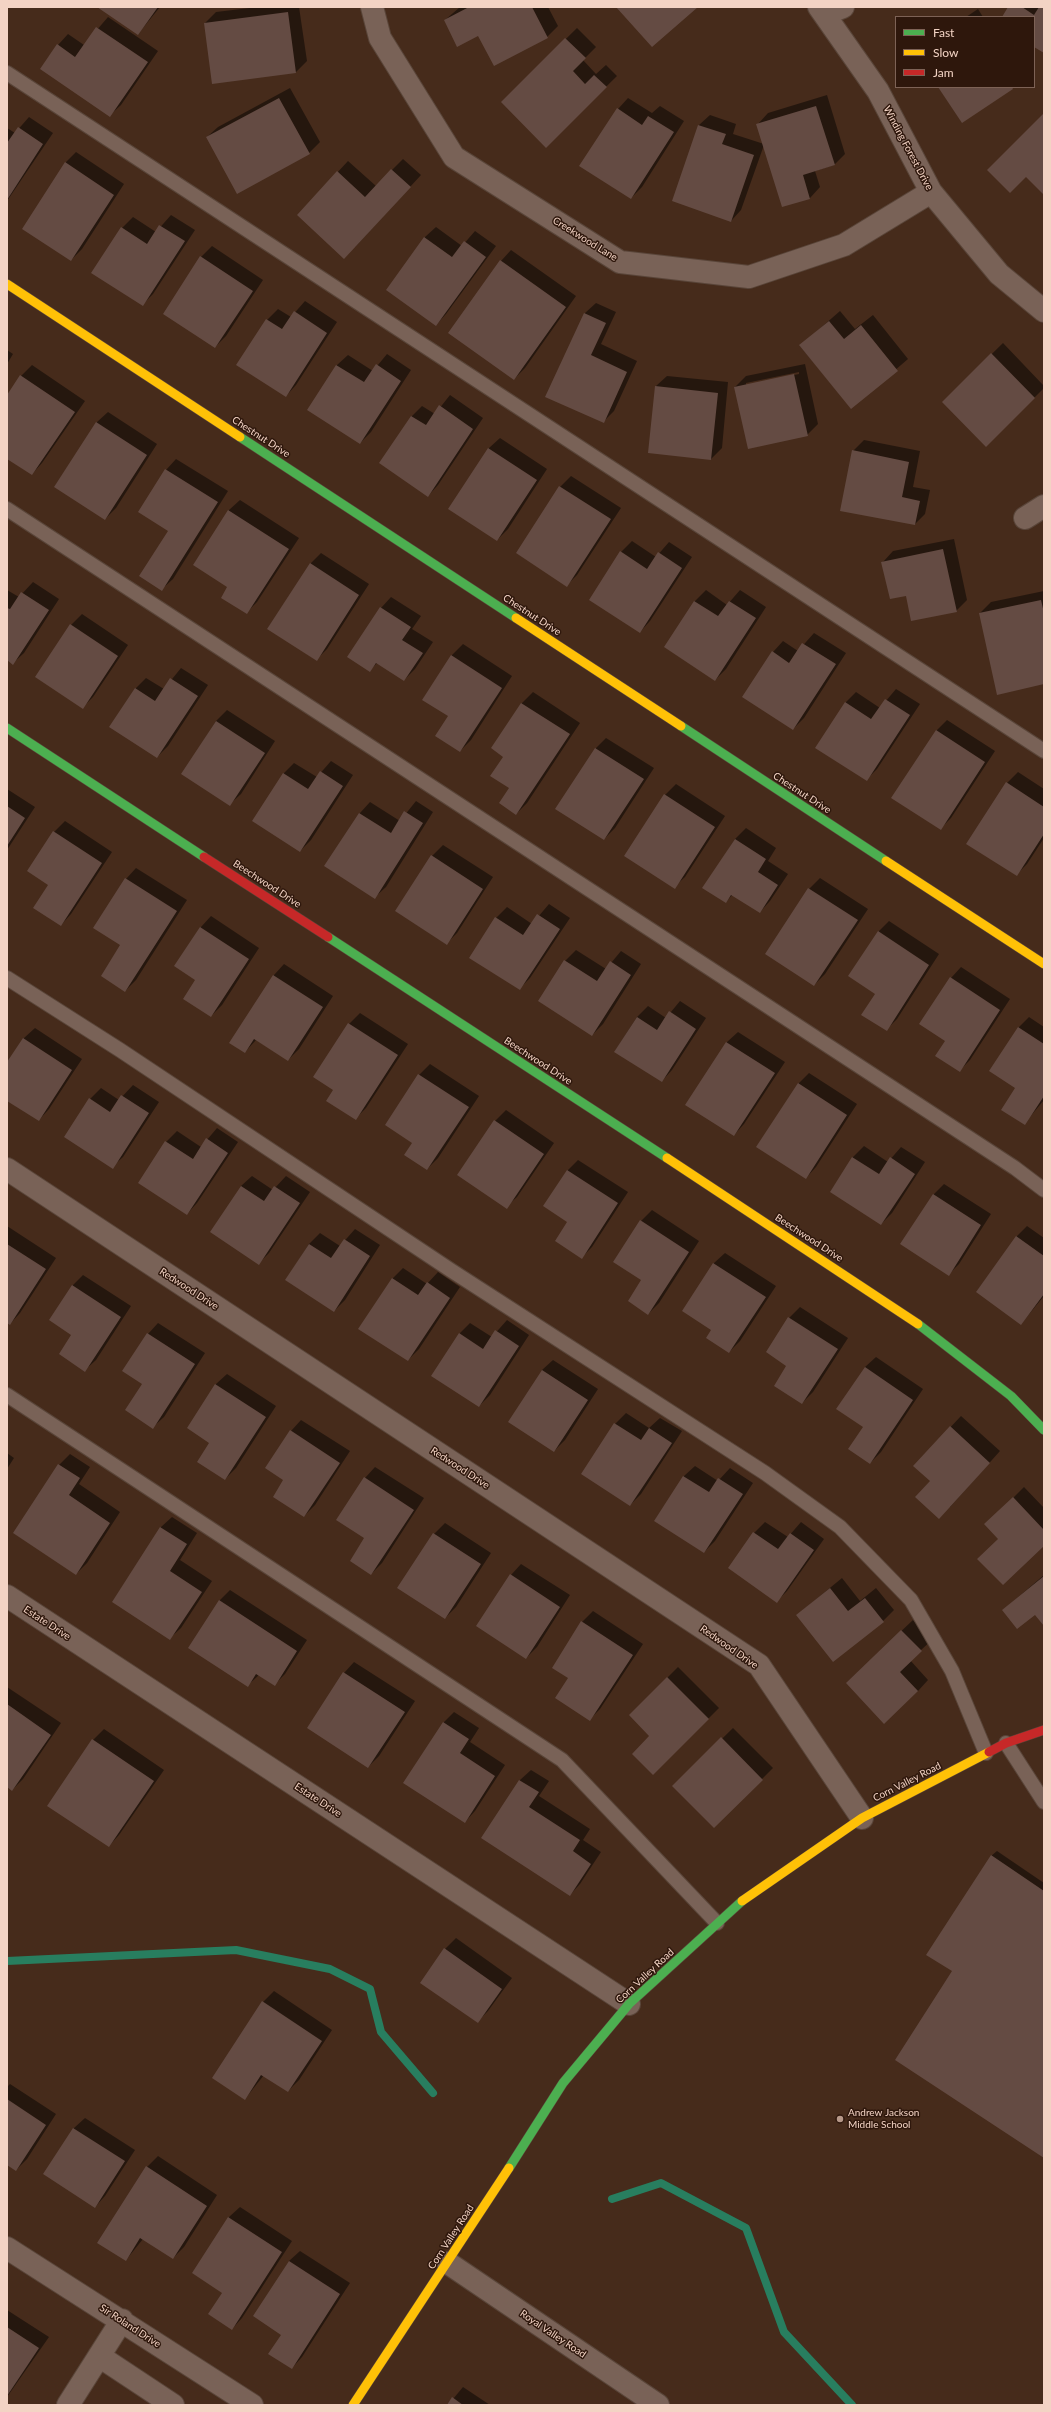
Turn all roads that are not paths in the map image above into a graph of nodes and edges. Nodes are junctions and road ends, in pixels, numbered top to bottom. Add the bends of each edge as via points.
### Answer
1 (372, 7) edge
2 (829, 9) edge
3 (7, 73) edge
4 (931, 192) junction
5 (7, 284) edge
6 (1044, 311) edge
7 (1044, 506) edge
8 (7, 510) edge
9 (1025, 518) dead end
10 (7, 728) edge
11 (1044, 751) edge
12 (1044, 964) edge
13 (7, 978) edge
14 (7, 1169) edge
15 (1044, 1190) edge
16 (7, 1396) edge
17 (1044, 1430) edge
18 (7, 1596) edge
19 (1044, 1730) edge
20 (1006, 1743) junction
21 (986, 1753) junction
22 (1044, 1802) edge
23 (862, 1818) junction
24 (717, 1923) junction
25 (629, 2004) junction
26 (7, 2248) edge
27 (448, 2263) junction
28 (122, 2320) junction
29 (99, 2356) junction
30 (68, 2405) edge
31 (173, 2405) edge
32 (252, 2405) edge
33 (353, 2405) edge
34 (658, 2405) edge

1 - 4 street, Creekwood Lane via 380,38 454,157 620,262 749,277 844,245
2 - 4 street, Winding Forest Drive via 878,91
3 - 11 lane
4 - 6 street, Winding Forest Drive via 999,274
5 - 12 street, Chestnut Drive
7 - 9 street
8 - 15 lane via 1015,1168
10 - 17 street, Beechwood Drive via 902,1312 1011,1396
13 - 21 lane via 459,1276 765,1473 840,1527 910,1600 952,1671
14 - 23 street, Redwood Drive via 759,1665
16 - 24 lane via 562,1760
18 - 25 street, Estate Drive
19 - 20 street, Corn Valley Road
20 - 21 street, Corn Valley Road
20 - 22 lane
21 - 23 street, Corn Valley Road
23 - 24 street, Corn Valley Road via 741,1902
24 - 25 street, Corn Valley Road
25 - 27 street, Corn Valley Road via 563,2083
26 - 28 street, Sir Roland Drive
27 - 33 street, Corn Valley Road
27 - 34 street, Royal Valley Road
28 - 29 street
28 - 32 street, Sir Roland Drive
29 - 30 street
29 - 31 street

